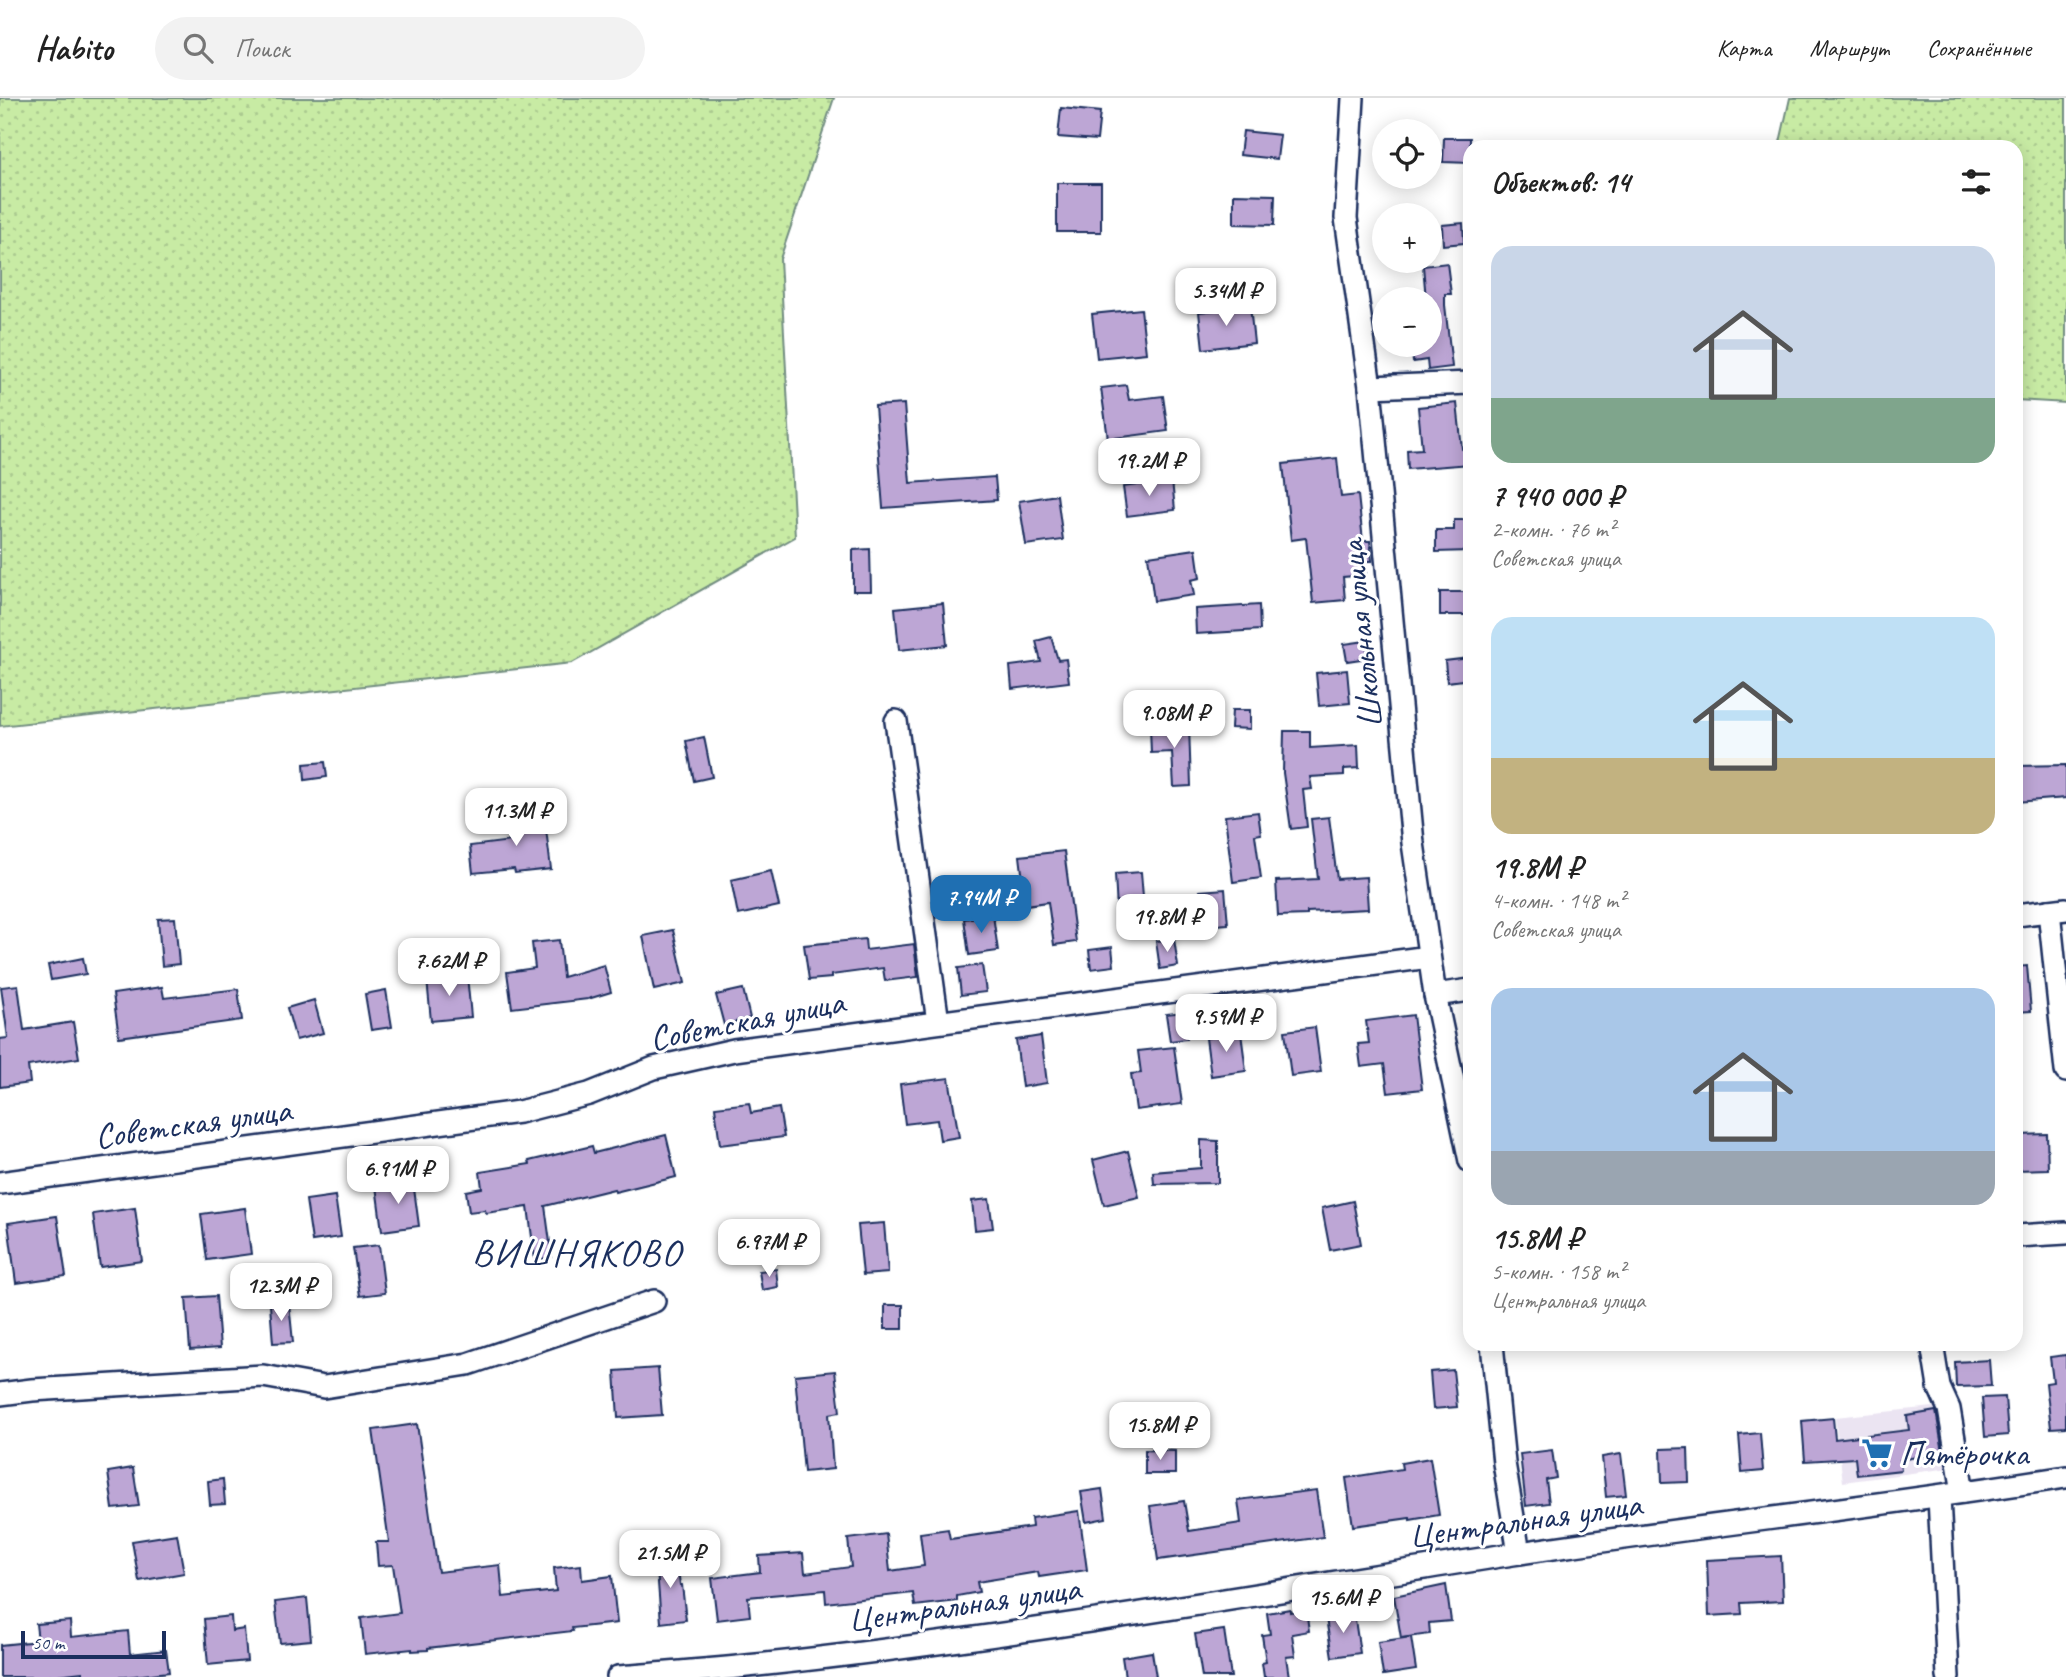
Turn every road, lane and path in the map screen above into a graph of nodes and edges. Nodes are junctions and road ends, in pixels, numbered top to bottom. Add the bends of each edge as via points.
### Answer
1 (1353, 98) edge
2 (1463, 383) edge
3 (1370, 387) junction
4 (896, 721) dead end
5 (2058, 910) edge
6 (2023, 914) edge
7 (1429, 957) junction
8 (1463, 991) edge
9 (1435, 995) junction
10 (938, 1022) junction
11 (2066, 1071) edge
12 (1463, 1128) edge
13 (0, 1182) edge
14 (2066, 1233) edge
15 (2023, 1236) edge
16 (654, 1301) dead end
17 (1493, 1351) edge
18 (1933, 1351) edge
19 (0, 1394) edge
20 (2066, 1477) edge
21 (1963, 1492) junction
22 (1939, 1497) junction
23 (1519, 1553) junction
24 (618, 1677) edge
25 (1948, 1677) edge

1 - 3 street, Школьная улица via 1346,218
2 - 3 street
3 - 7 street, Школьная улица via 1413,843
4 - 10 street
5 - 6 street
5 - 11 street
7 - 9 street, Школьная улица
7 - 10 street, Советская улица
8 - 9 street
9 - 12 street, Школьная улица
10 - 13 street, Советская улица via 734,1050 654,1068 589,1094 519,1112
14 - 15 street
16 - 19 street via 468,1364 324,1387 263,1376
17 - 23 street
18 - 21 street via 1939,1387 1950,1409
20 - 21 street, Центральная улица
21 - 22 street, Центральная улица
22 - 23 street, Центральная улица
22 - 25 street
23 - 24 street, Центральная улица via 912,1646

